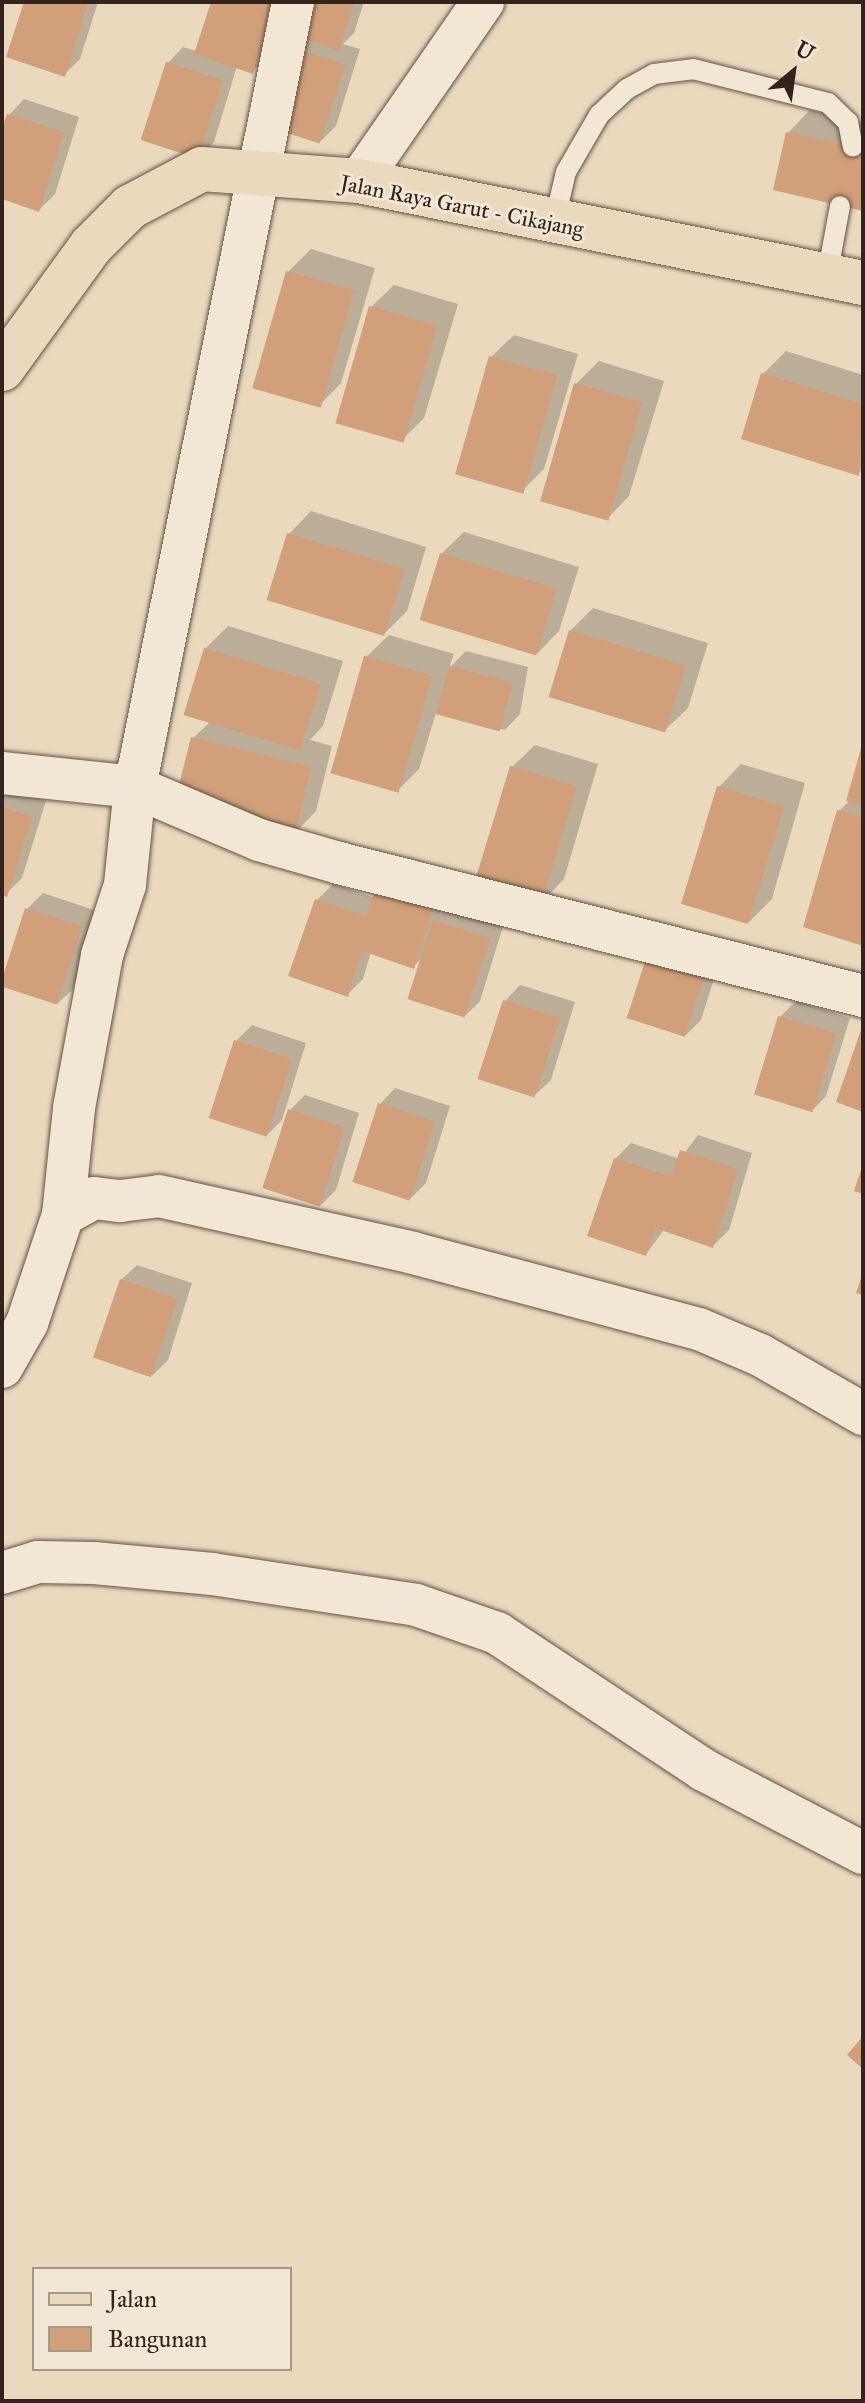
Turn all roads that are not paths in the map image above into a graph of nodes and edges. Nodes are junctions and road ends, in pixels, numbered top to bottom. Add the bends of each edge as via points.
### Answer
1 (293, 2) edge
2 (483, 2) edge
3 (853, 147) dead end
4 (261, 175) junction
5 (359, 181) junction
6 (840, 206) dead end
7 (554, 223) junction
8 (845, 280) edge
9 (2, 369) edge
10 (2, 773) edge
11 (135, 787) junction
12 (863, 996) edge
13 (63, 1215) junction
14 (2, 1367) edge
15 (863, 1414) edge
16 (2, 1573) edge
17 (863, 1853) edge

1 - 4 street
2 - 5 street
3 - 7 lane via 848,122 828,103 693,69 654,74 627,89 599,115 566,172
4 - 5 main road, Jalan Raya Garut - Cikajang
4 - 9 main road, Jalan Raya Garut - Cikajang via 202,169 130,207 91,246
4 - 11 street
5 - 7 main road, Jalan Raya Garut - Cikajang
6 - 8 lane
7 - 8 main road, Jalan Raya Garut - Cikajang
10 - 11 street
11 - 12 street via 259,840
11 - 13 street via 125,885 102,955 74,1108
13 - 14 street via 27,1323
13 - 15 street via 94,1198 175,1197 413,1253 699,1329 760,1355
16 - 17 street via 38,1562 94,1563 212,1574 416,1605 497,1633 704,1770

